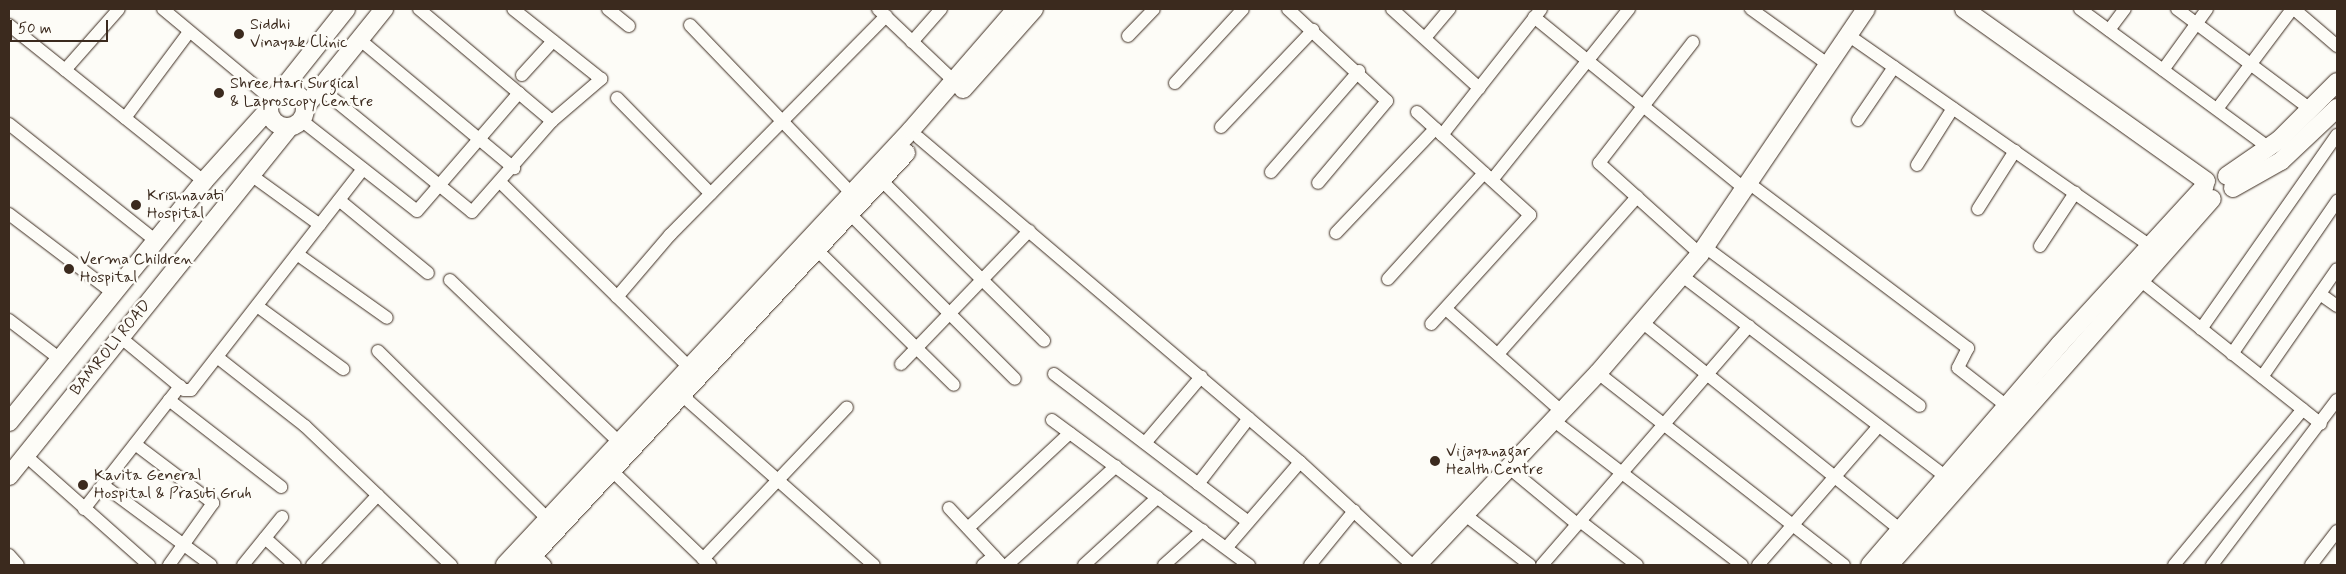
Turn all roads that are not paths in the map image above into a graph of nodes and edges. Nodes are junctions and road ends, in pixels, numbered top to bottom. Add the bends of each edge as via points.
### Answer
1 (119, 9) edge
2 (163, 9) edge
3 (346, 9) edge
4 (384, 9) edge
5 (419, 9) edge
6 (513, 9) edge
7 (608, 9) edge
8 (941, 9) edge
9 (1016, 9) edge
10 (1034, 9) edge
11 (1154, 9) edge
12 (1243, 9) edge
13 (1288, 9) edge
14 (1392, 9) edge
15 (1449, 9) edge
16 (1628, 9) edge
17 (1751, 9) edge
18 (1866, 9) edge
19 (1964, 9) edge
20 (1983, 9) edge
21 (2080, 9) edge
22 (2125, 9) edge
23 (2177, 9) edge
24 (2207, 9) edge
25 (2293, 9) edge
26 (882, 12) edge
27 (1537, 13) edge
28 (2196, 23) junction
29 (9, 25) edge
30 (690, 25) dead end
31 (629, 26) dead end
32 (1313, 30) junction
33 (2109, 30) junction
34 (190, 32) junction
35 (1848, 35) junction
36 (1128, 36) dead end
37 (1424, 38) junction
38 (359, 39) junction
39 (553, 41) junction
40 (912, 42) junction
41 (1693, 42) dead end
42 (2337, 46) edge
43 (1588, 62) junction
44 (2250, 64) junction
45 (1829, 65) junction
46 (1894, 67) junction
47 (65, 70) junction
48 (2163, 70) junction
49 (1359, 71) junction
50 (522, 75) dead end
51 (954, 81) junction
52 (2337, 82) edge
53 (1175, 83) dead end
54 (320, 88) junction
55 (1479, 88) junction
56 (520, 93) junction
57 (617, 98) dead end
58 (273, 100) junction
59 (1643, 106) junction
60 (1953, 108) junction
61 (2337, 108) edge
62 (2217, 109) junction
63 (2310, 109) junction
64 (1417, 112) dead end
65 (125, 118) junction
66 (298, 118) junction
67 (1858, 120) dead end
68 (552, 121) junction
69 (781, 122) junction
70 (9, 124) edge
71 (1222, 127) dead end
72 (1439, 132) junction
73 (2337, 135) edge
74 (919, 138) junction
75 (481, 140) junction
76 (2269, 148) junction
77 (2015, 151) junction
78 (1917, 165) dead end
79 (514, 168) junction
80 (363, 169) junction
81 (1271, 172) dead end
82 (251, 175) junction
83 (1488, 176) junction
84 (881, 180) junction
85 (204, 181) junction
86 (500, 182) junction
87 (1318, 183) dead end
88 (2216, 184) junction
89 (1748, 187) junction
90 (442, 188) junction
91 (851, 192) junction
92 (2075, 193) junction
93 (711, 194) junction
94 (1637, 197) junction
95 (339, 200) junction
96 (2337, 201) edge
97 (1978, 209) dead end
98 (9, 214) edge
99 (850, 214) junction
100 (320, 225) junction
101 (1029, 231) junction
102 (1336, 233) dead end
103 (156, 241) junction
104 (2040, 246) dead end
105 (2150, 246) junction
106 (817, 250) junction
107 (1703, 250) junction
108 (297, 254) junction
109 (2337, 269) edge
110 (428, 273) dead end
111 (1681, 275) junction
112 (1388, 279) dead end
113 (450, 280) dead end
114 (982, 280) junction
115 (2140, 280) junction
116 (113, 293) junction
117 (2320, 294) junction
118 (617, 297) junction
119 (257, 306) junction
120 (2337, 306) edge
121 (1446, 309) junction
122 (948, 315) junction
123 (387, 318) dead end
124 (9, 320) edge
125 (1642, 322) junction
126 (1431, 324) dead end
127 (1749, 326) junction
128 (2202, 329) junction
129 (120, 337) junction
130 (1044, 340) dead end
131 (918, 347) junction
132 (378, 351) dead end
133 (1498, 354) junction
134 (2232, 354) junction
135 (218, 357) junction
136 (60, 359) junction
137 (901, 364) dead end
138 (690, 368) junction
139 (343, 369) dead end
140 (1598, 373) junction
141 (1054, 374) dead end
142 (1708, 374) junction
143 (1201, 377) junction
144 (2262, 377) junction
145 (1015, 379) dead end
146 (954, 385) dead end
147 (180, 386) junction
148 (678, 392) junction
149 (169, 400) junction
150 (2337, 400) edge
151 (1920, 406) dead end
152 (847, 407) dead end
153 (2303, 410) junction
154 (2013, 411) junction
155 (1556, 415) junction
156 (1249, 418) junction
157 (1052, 420) dead end
158 (9, 422) edge
159 (2321, 424) junction
160 (1664, 425) junction
161 (1879, 426) junction
162 (1070, 433) junction
163 (620, 443) junction
164 (1145, 443) junction
165 (135, 444) junction
166 (25, 455) junction
167 (1300, 462) junction
168 (1116, 466) junction
169 (608, 467) junction
170 (1508, 467) junction
171 (1622, 473) junction
172 (1836, 475) junction
173 (9, 476) edge
174 (1946, 477) junction
175 (780, 478) junction
176 (1198, 484) junction
177 (103, 485) junction
178 (282, 487) dead end
179 (378, 495) junction
180 (1158, 497) junction
181 (949, 508) dead end
182 (84, 509) junction
183 (1354, 511) junction
184 (1464, 514) junction
185 (282, 517) dead end
186 (548, 519) junction
187 (1248, 522) junction
188 (1579, 522) junction
189 (1795, 522) junction
190 (968, 528) junction
191 (1203, 530) junction
192 (1901, 530) junction
193 (2337, 531) edge
194 (265, 538) junction
195 (184, 546) junction
196 (1227, 547) junction
197 (9, 555) edge
198 (532, 557) edge
199 (998, 561) edge
200 (707, 562) edge
201 (1246, 564) edge
202 (1420, 564) edge
203 (18, 565) edge
204 (149, 565) edge
205 (169, 565) edge
206 (211, 565) edge
207 (243, 565) edge
208 (295, 565) edge
209 (312, 565) edge
210 (451, 565) edge
211 (504, 565) edge
212 (874, 565) edge
213 (983, 565) edge
214 (1007, 565) edge
215 (1084, 565) edge
216 (1164, 565) edge
217 (1310, 565) edge
218 (1530, 565) edge
219 (1542, 565) edge
220 (1637, 565) edge
221 (1742, 565) edge
222 (1758, 565) edge
223 (1844, 565) edge
224 (1870, 565) edge
225 (1889, 565) edge
226 (2174, 565) edge
227 (2212, 565) edge
228 (2311, 565) edge

1 - 47 street
2 - 34 street
3 - 58 street, BAMROLI ROAD
4 - 38 street, BAMROLI ROAD
5 - 56 street
6 - 39 street
7 - 31 street
8 - 40 street
9 - 51 street
10 - 74 street
11 - 36 street
12 - 53 street
13 - 32 street
14 - 37 street
15 - 37 street
16 - 43 street
17 - 45 street
18 - 35 street
19 - 88 street
20 - 88 street
21 - 33 street
22 - 33 street
23 - 28 street
24 - 28 street
25 - 42 street
25 - 44 street
26 - 40 street
26 - 69 street
27 - 43 street
27 - 55 street
28 - 44 street
28 - 48 street
29 - 47 street
30 - 69 street
32 - 49 street
32 - 71 street
33 - 48 street
34 - 58 street
34 - 65 street
35 - 45 street
35 - 46 street
37 - 55 street
38 - 54 street, BAMROLI ROAD
38 - 75 street
39 - 50 street
39 - 68 street via 601,79
40 - 51 street
41 - 59 street
43 - 59 street
43 - 83 street
44 - 62 street
44 - 63 street
45 - 89 street
46 - 60 street
46 - 67 street
47 - 65 street
48 - 62 street
49 - 81 street
49 - 87 street via 1386,97 1385,106
51 - 91 street
52 - 63 street
54 - 66 street, BAMROLI ROAD
54 - 90 street
55 - 72 street
56 - 68 street
56 - 75 street
57 - 93 street
58 - 66 street via 277,125
58 - 66 street via 297,94
58 - 85 street, BAMROLI ROAD
59 - 89 street
59 - 94 street via 1599,163
60 - 77 street
60 - 78 street
61 - 88 street via 2276,164
62 - 76 street
63 - 76 street
64 - 72 street
65 - 85 street
66 - 80 street
66 - 82 street, BAMROLI ROAD
68 - 79 street
69 - 91 street
69 - 93 street
70 - 103 street
72 - 83 street
72 - 102 street
73 - 128 street
74 - 84 street
74 - 101 street
75 - 79 street
75 - 90 street
76 - 88 street
77 - 92 street
77 - 97 street
79 - 86 street
80 - 90 street via 417,211
80 - 95 street
82 - 100 street
82 - 129 street, BAMROLI ROAD
83 - 112 street
83 - 121 street via 1528,212 1529,219
84 - 99 street
84 - 114 street
85 - 103 street, BAMROLI ROAD
86 - 90 street via 472,212
86 - 118 street
88 - 105 street
88 - 115 street
89 - 107 street
89 - 154 street via 1968,348 1958,368
91 - 138 street
92 - 104 street
92 - 105 street
93 - 118 street
94 - 107 street
94 - 133 street
95 - 100 street
95 - 110 street
96 - 134 street
98 - 116 street
99 - 106 street
99 - 122 street
100 - 108 street
101 - 114 street
101 - 143 street
103 - 116 street, BAMROLI ROAD
105 - 154 street
106 - 131 street
106 - 148 street
107 - 111 street
107 - 151 street
108 - 119 street
108 - 123 street
109 - 117 street
111 - 125 street
111 - 127 street
113 - 163 street
114 - 122 street
114 - 130 street
115 - 128 street
115 - 154 street
116 - 136 street, BAMROLI ROAD
117 - 120 street
117 - 144 street
118 - 138 street
119 - 135 street
119 - 139 street
121 - 126 street
121 - 133 street
122 - 131 street
122 - 145 street
124 - 136 street
125 - 140 street
125 - 142 street
127 - 142 street
127 - 161 street
128 - 134 street
129 - 147 street
129 - 166 street, BAMROLI ROAD
131 - 137 street
131 - 146 street
132 - 186 street
133 - 155 street
134 - 144 street
135 - 147 street via 191,390
135 - 179 street via 305,426
136 - 158 street, BAMROLI ROAD
138 - 148 street
140 - 155 street
140 - 160 street
141 - 164 street
142 - 160 street
142 - 172 street
143 - 156 street
143 - 164 street
144 - 153 street
147 - 149 street
148 - 163 street
148 - 169 street
148 - 175 street
149 - 165 street
149 - 178 street
150 - 159 street
152 - 175 street
153 - 159 street
153 - 226 street
154 - 174 street
154 - 225 street
155 - 170 street
155 - 171 street
156 - 167 street
156 - 176 street
157 - 162 street
159 - 227 street
160 - 171 street
160 - 189 street
161 - 172 street
161 - 174 street
162 - 168 street
162 - 190 street
163 - 169 street
164 - 176 street
165 - 177 street
165 - 195 street via 213,503
166 - 173 street, BAMROLI ROAD
166 - 182 street
167 - 183 street
167 - 187 street
168 - 180 street
168 - 214 street
169 - 186 street
169 - 198 street
169 - 200 street
170 - 184 street
170 - 188 street
171 - 188 street
171 - 221 street
172 - 189 street
172 - 192 street
174 - 192 street
175 - 200 street
175 - 212 street
176 - 187 street
177 - 182 street
177 - 195 street
179 - 209 street
179 - 210 street
180 - 191 street
180 - 215 street
181 - 190 street
182 - 204 street
183 - 202 street
183 - 217 street
184 - 202 street
184 - 218 street
185 - 194 street
186 - 198 street
187 - 196 street
188 - 219 street
188 - 220 street
189 - 222 street
189 - 223 street
190 - 199 street
191 - 196 street
191 - 216 street
192 - 224 street
193 - 228 street
194 - 207 street
194 - 208 street
195 - 205 street
195 - 206 street
196 - 201 street
197 - 203 street
198 - 211 street
199 - 213 street

